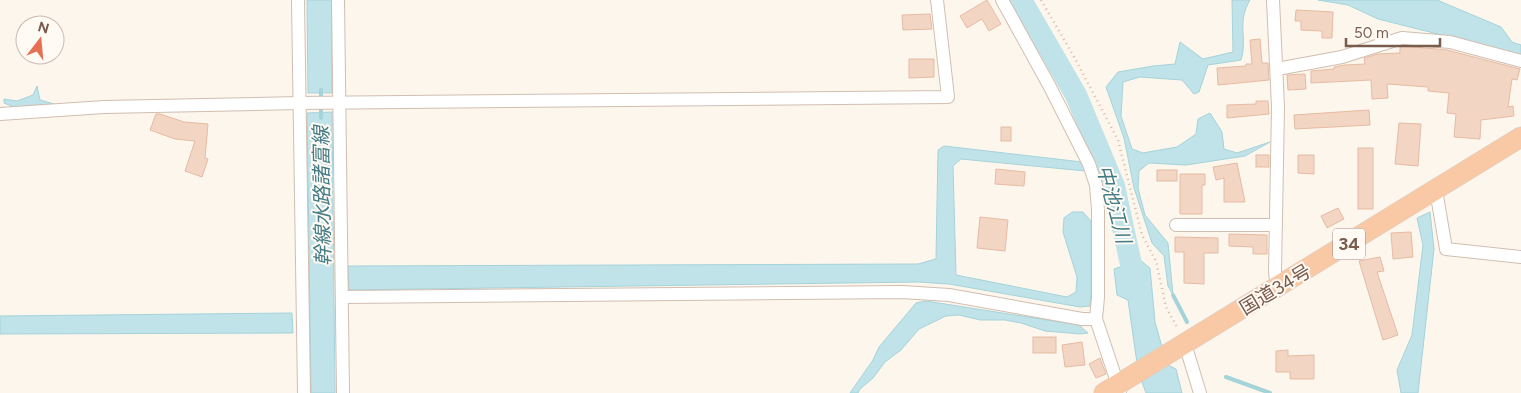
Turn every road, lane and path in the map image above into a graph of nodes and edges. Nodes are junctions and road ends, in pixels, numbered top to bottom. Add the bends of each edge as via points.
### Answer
1 (298, 0) edge
2 (338, 0) edge
3 (937, 0) edge
4 (1002, 0) edge
5 (1041, 0) edge
6 (1273, 0) edge
7 (1521, 61) edge
8 (1277, 69) junction
9 (299, 103) junction
10 (326, 104) junction
11 (0, 114) edge
12 (1521, 137) edge
13 (1436, 190) junction
14 (1176, 225) dead end
15 (1276, 225) junction
16 (1521, 257) edge
17 (1278, 288) junction
18 (342, 297) junction
19 (1096, 319) junction
20 (1181, 346) junction
21 (1118, 387) edge
22 (304, 393) edge
23 (343, 393) edge
24 (1200, 393) edge

1 - 9 street
2 - 10 street
3 - 10 street via 948,97
4 - 19 street via 1050,87 1089,164 1096,185
5 - 20 path via 1118,140 1142,235 1156,261 1166,307
6 - 8 street
7 - 8 street via 1450,42 1402,38 1342,57
8 - 15 street
9 - 10 street
9 - 11 street via 104,107
9 - 22 street
10 - 18 street
12 - 13 highway, 国道34号 / 34
13 - 16 street via 1446,249
13 - 17 highway, 国道34号 / 34
14 - 15 street
15 - 17 street
17 - 20 highway, 国道34号 / 34
18 - 19 street via 902,292 949,295
18 - 23 street
19 - 21 street
20 - 21 highway, 国道34号 / 34
20 - 24 street

